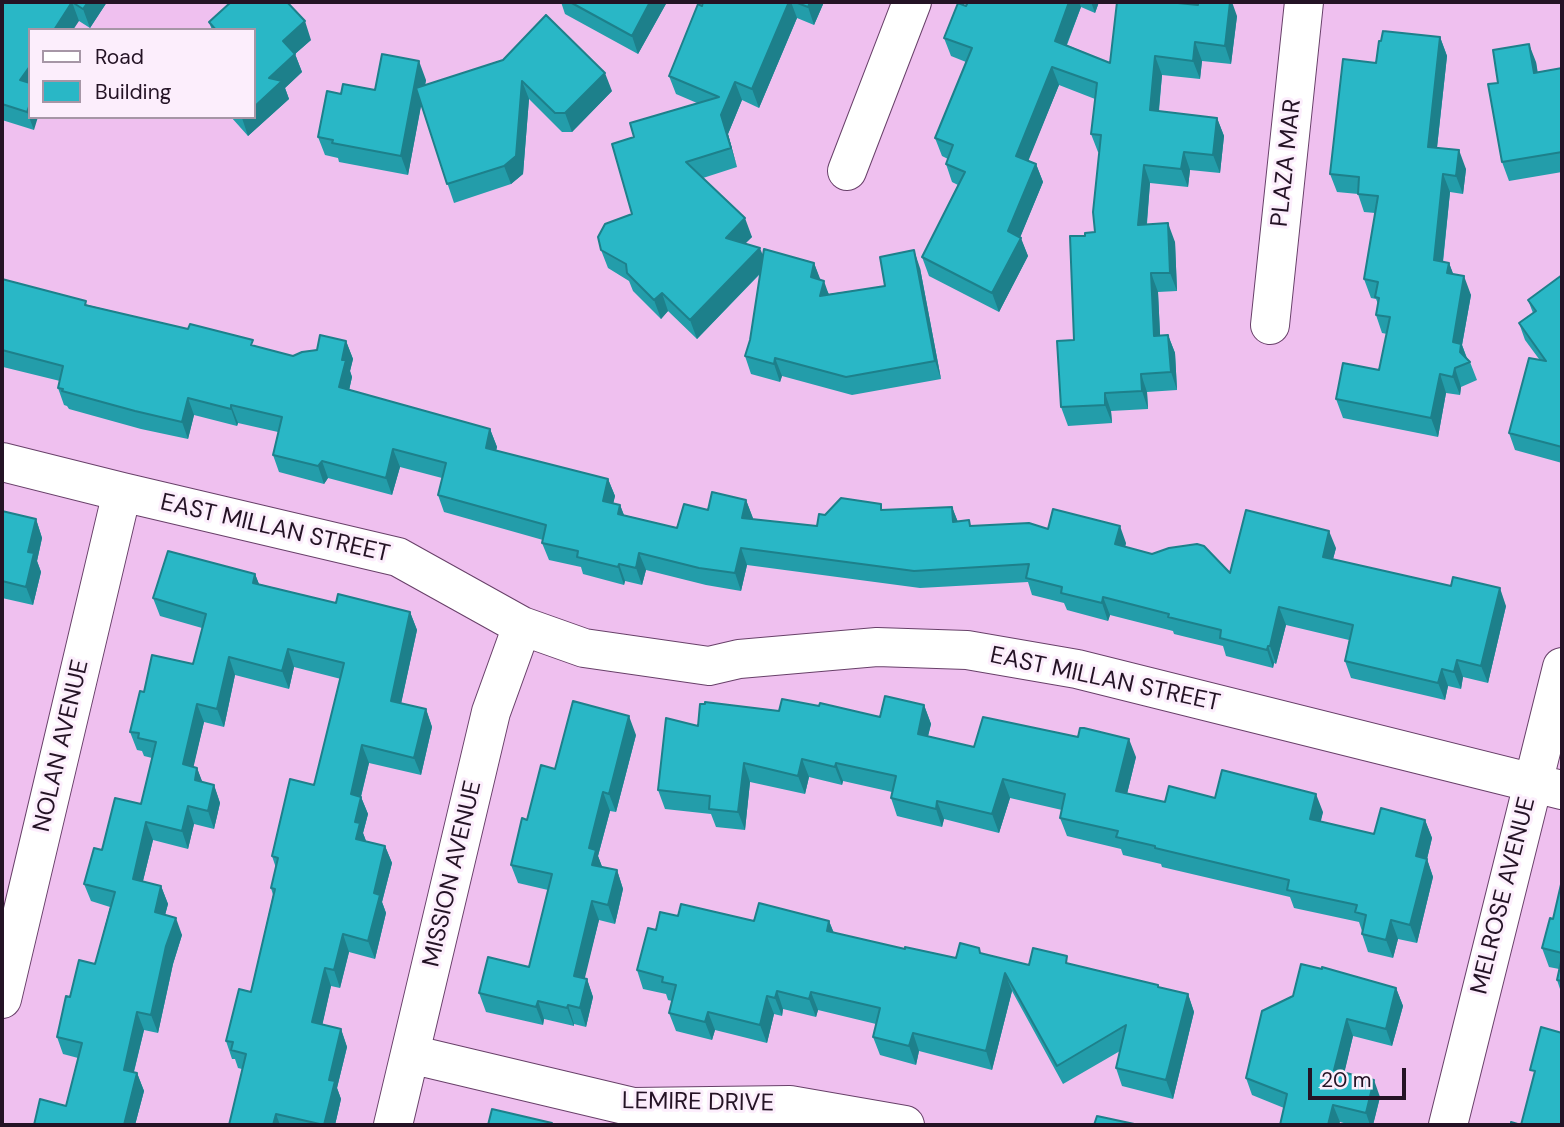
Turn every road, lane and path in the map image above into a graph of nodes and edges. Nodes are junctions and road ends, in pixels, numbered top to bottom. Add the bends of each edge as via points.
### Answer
1 (912, 2) edge
2 (1304, 2) edge
3 (847, 172) dead end
4 (1269, 325) dead end
5 (2, 462) edge
6 (122, 492) junction
7 (522, 626) junction
8 (1562, 667) edge
9 (1547, 786) edge
10 (2, 999) edge
11 (410, 1054) junction
12 (393, 1125) edge
13 (905, 1125) edge
14 (1448, 1125) edge

1 - 3 street
2 - 4 street, PLAZA MAR
5 - 6 street, EAST MILLAN STREET
6 - 7 street, EAST MILLAN STREET via 398,557
6 - 10 street, NOLAN AVENUE
7 - 9 street, EAST MILLAN STREET via 584,648 709,666 877,646 967,650 1077,669
7 - 11 street, MISSION AVENUE via 491,712
8 - 9 street, MELROSE AVENUE
9 - 14 street, MELROSE AVENUE
11 - 12 street, MISSION AVENUE
11 - 13 street, LEMIRE DRIVE via 633,1107 790,1105

